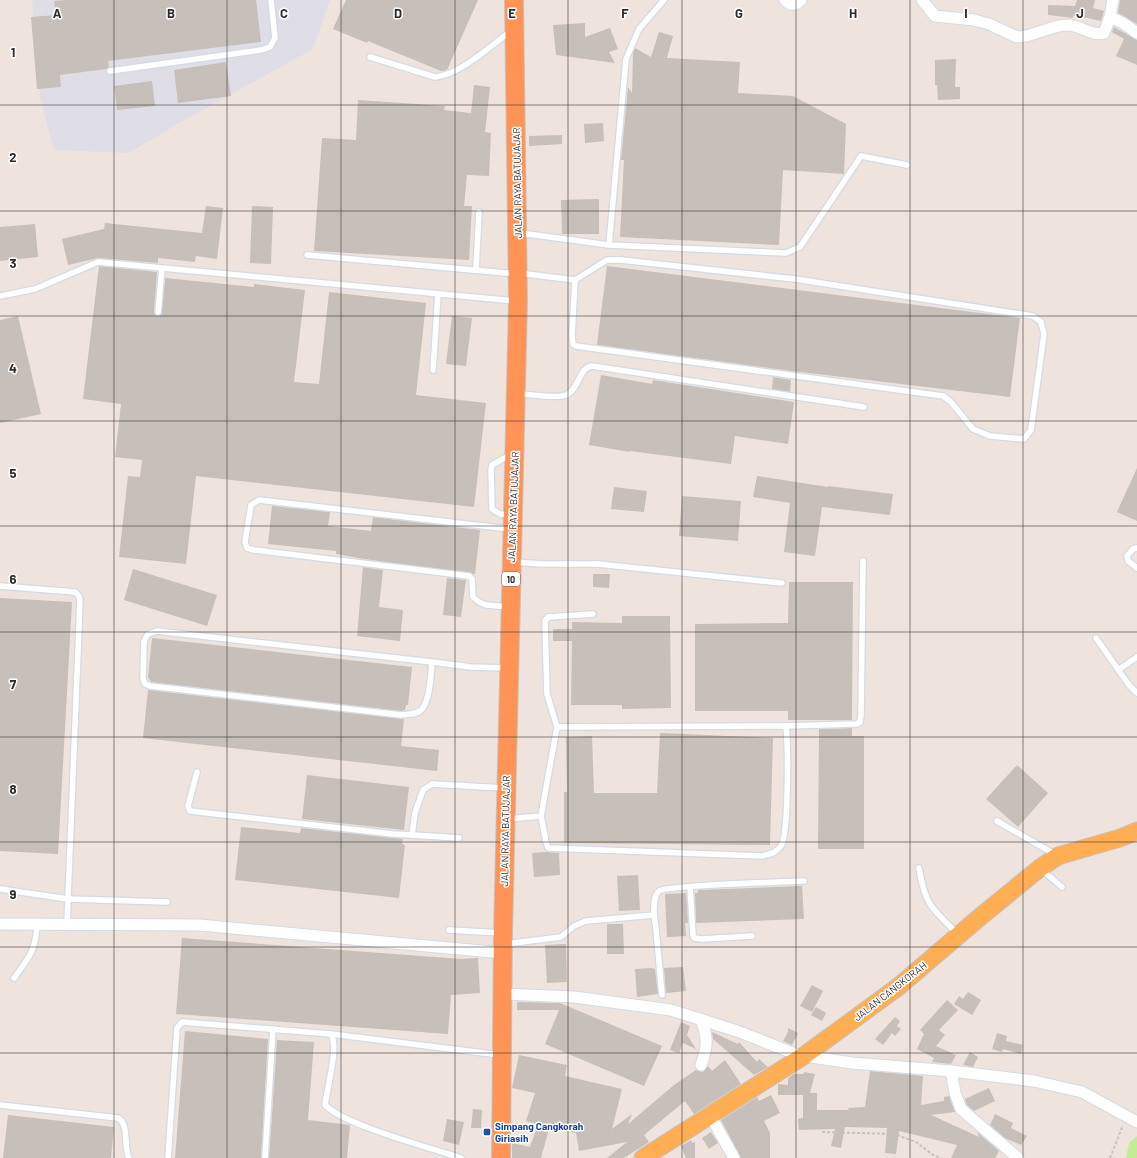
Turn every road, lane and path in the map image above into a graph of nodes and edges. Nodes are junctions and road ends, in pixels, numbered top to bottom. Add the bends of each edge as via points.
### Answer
1 (271, 0) edge
2 (514, 0) edge
3 (664, 0) edge
4 (785, 0) edge
5 (801, 0) edge
6 (922, 0) edge
7 (1113, 0) edge
8 (1110, 17) junction
9 (514, 29) junction
10 (1137, 32) edge
11 (370, 57) dead end
12 (110, 71) dead end
13 (907, 165) dead end
14 (479, 212) dead end
15 (518, 233) junction
16 (609, 245) junction
17 (307, 255) dead end
18 (162, 269) junction
19 (476, 269) junction
20 (518, 273) junction
21 (575, 280) junction
22 (438, 294) junction
23 (0, 296) edge
24 (518, 301) junction
25 (158, 312) dead end
26 (433, 370) dead end
27 (516, 394) junction
28 (864, 407) dead end
29 (512, 522) junction
30 (1137, 548) edge
31 (863, 561) dead end
32 (511, 562) junction
33 (1137, 568) edge
34 (782, 583) dead end
35 (0, 586) edge
36 (511, 607) junction
37 (593, 614) dead end
38 (1096, 638) dead end
39 (1137, 657) edge
40 (432, 662) junction
41 (508, 668) junction
42 (1118, 670) junction
43 (1137, 693) edge
44 (786, 726) junction
45 (557, 727) junction
46 (197, 772) dead end
47 (506, 788) junction
48 (541, 816) junction
49 (506, 819) junction
50 (997, 821) dead end
51 (1137, 831) edge
52 (412, 834) junction
53 (459, 838) dead end
54 (1058, 856) junction
55 (919, 868) dead end
56 (1040, 868) junction
57 (804, 881) dead end
58 (690, 887) junction
59 (1062, 887) dead end
60 (0, 889) edge
61 (68, 899) junction
62 (167, 902) dead end
63 (654, 915) junction
64 (0, 924) edge
65 (37, 924) junction
66 (67, 924) junction
67 (449, 930) dead end
68 (960, 935) junction
69 (752, 936) dead end
70 (503, 943) junction
71 (14, 978) dead end
72 (503, 994) junction
73 (662, 995) dead end
74 (701, 1019) junction
75 (273, 1029) junction
76 (331, 1034) junction
77 (503, 1055) junction
78 (805, 1055) junction
79 (701, 1065) dead end
80 (951, 1071) junction
81 (0, 1105) edge
82 (710, 1115) junction
83 (1126, 1117) junction
84 (1137, 1122) edge
85 (822, 1132) dead end
86 (129, 1158) edge
87 (168, 1158) edge
88 (265, 1158) edge
89 (461, 1158) edge
90 (501, 1158) edge
91 (643, 1158) edge
92 (734, 1158) edge
93 (940, 1158) edge
94 (1018, 1158) edge
95 (1110, 1158) edge

1 - 12 lane via 274,38 270,47
2 - 9 highway, JALAN RAYA BATUJAJAR / 10
3 - 16 lane via 639,29 626,59
4 - 5 street via 789,4
6 - 8 street via 935,16 974,20 1017,37 1067,25 1078,25 1100,34 1104,33
7 - 8 street
8 - 10 street
9 - 11 lane via 458,70 445,76 435,77
9 - 15 highway, JALAN RAYA BATUJAJAR / 10
13 - 16 lane via 861,156 800,247 786,253
14 - 19 lane
15 - 16 lane
15 - 20 highway, JALAN RAYA BATUJAJAR / 10
17 - 19 lane
18 - 22 lane
18 - 23 lane via 98,262 35,289
18 - 25 lane
19 - 20 lane
20 - 21 lane
20 - 24 highway, JALAN RAYA BATUJAJAR / 10
21 - 21 lane via 572,340 576,346 943,396 951,402 972,429 990,436 1024,440 1031,430 1044,334 1041,322 1033,316 795,279 620,260 607,260
22 - 24 lane
22 - 26 lane
24 - 27 highway, JALAN RAYA BATUJAJAR / 10
27 - 28 lane via 564,396 572,391 586,368 592,366
27 - 29 highway, JALAN RAYA BATUJAJAR / 10
29 - 32 highway, JALAN RAYA BATUJAJAR / 10
29 - 36 lane via 263,499 251,505 245,542 247,548 254,550 469,576 472,579 473,598 479,602
30 - 33 lane via 1133,548 1127,556 1128,561
31 - 44 lane via 860,722
32 - 34 lane via 598,564
32 - 36 highway, JALAN RAYA BATUJAJAR / 10
35 - 61 lane via 75,592 79,596
36 - 41 highway, JALAN RAYA BATUJAJAR / 10
37 - 45 lane via 548,617 545,621 548,694
38 - 42 lane
39 - 42 lane
40 - 40 lane via 157,631 148,634 144,641 143,679 145,684 150,686 401,715 414,714 424,706
40 - 41 lane
41 - 47 highway, JALAN RAYA BATUJAJAR / 10
42 - 43 lane
44 - 45 lane
44 - 48 lane via 786,812 781,845 774,853 762,856 554,849 548,848
45 - 48 lane
46 - 52 lane via 188,806 190,811
47 - 49 highway, JALAN RAYA BATUJAJAR / 10
47 - 52 lane via 432,784 423,790
48 - 49 lane
49 - 70 highway, JALAN RAYA BATUJAJAR / 10
50 - 54 lane
51 - 54 main road, JALAN CANGKORAH
52 - 53 lane
54 - 56 main road, JALAN CANGKORAH
55 - 68 lane via 925,896 934,912
56 - 59 lane
56 - 68 main road, JALAN CANGKORAH
57 - 58 lane
58 - 63 lane via 661,890 656,895
58 - 69 lane via 694,938
60 - 61 lane
61 - 62 lane
61 - 66 lane
63 - 70 lane via 586,921 574,926 561,937
63 - 73 lane
64 - 65 street
65 - 66 street
65 - 71 lane via 36,944 30,957
66 - 70 street via 199,925
67 - 70 lane
68 - 78 main road, JALAN CANGKORAH via 898,987
70 - 72 highway, JALAN RAYA BATUJAJAR / 10
72 - 74 street via 574,997 670,1010
72 - 77 highway, JALAN RAYA BATUJAJAR / 10
74 - 78 street via 792,1054
74 - 79 street via 707,1035 706,1051
75 - 76 lane
75 - 87 lane via 182,1022 178,1025
75 - 88 lane
76 - 77 lane
76 - 89 lane via 333,1053 325,1105 330,1110 366,1126
77 - 90 highway, JALAN RAYA BATUJAJAR / 10
78 - 80 street via 852,1064
78 - 82 main road, JALAN CANGKORAH
80 - 83 street via 1034,1080 1082,1092
80 - 94 street via 961,1109
81 - 86 lane via 118,1118 124,1128
82 - 91 main road, JALAN CANGKORAH
82 - 92 street
83 - 84 street
83 - 95 path
85 - 93 path via 894,1134 916,1142

